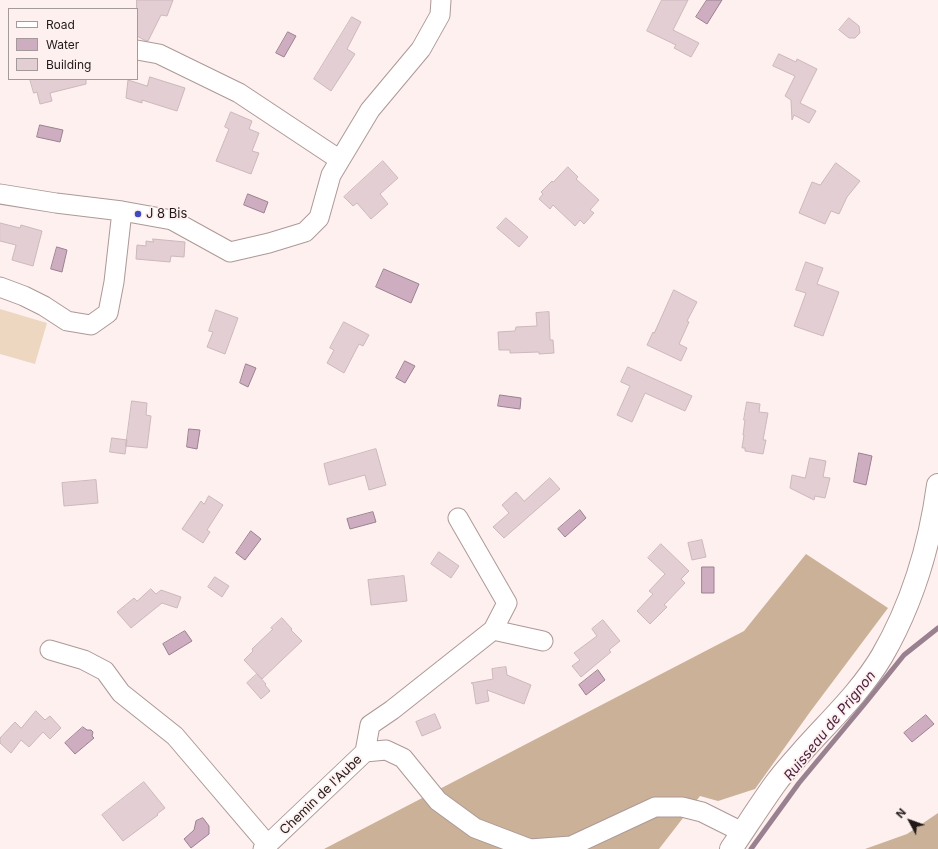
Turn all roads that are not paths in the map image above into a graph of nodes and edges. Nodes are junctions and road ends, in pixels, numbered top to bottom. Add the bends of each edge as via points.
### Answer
1 (441, 0) edge
2 (138, 50) edge
3 (340, 160) junction
4 (0, 194) edge
5 (122, 211) junction
6 (0, 287) edge
7 (938, 485) edge
8 (458, 518) dead end
9 (493, 630) junction
10 (543, 641) dead end
11 (50, 650) dead end
12 (365, 752) junction
13 (737, 841) edge
14 (266, 847) edge

1 - 3 street via 440,15 421,49 370,110
2 - 3 street via 159,54 239,93
3 - 5 street via 331,175 319,218 305,232 256,246 230,252 172,220
4 - 5 street
5 - 6 street via 108,313 91,325 67,321 44,306
7 - 13 main road via 916,581 901,620 882,657 858,690 776,783
8 - 9 street via 507,604
9 - 10 street
9 - 12 street via 370,725
11 - 14 street via 84,660 105,671 121,693 175,736
12 - 13 street, Chemin de l'Aube via 386,750 403,758 438,801 475,828 530,849 571,846 654,807 682,806 702,812
12 - 14 street, Chemin de l'Aube

